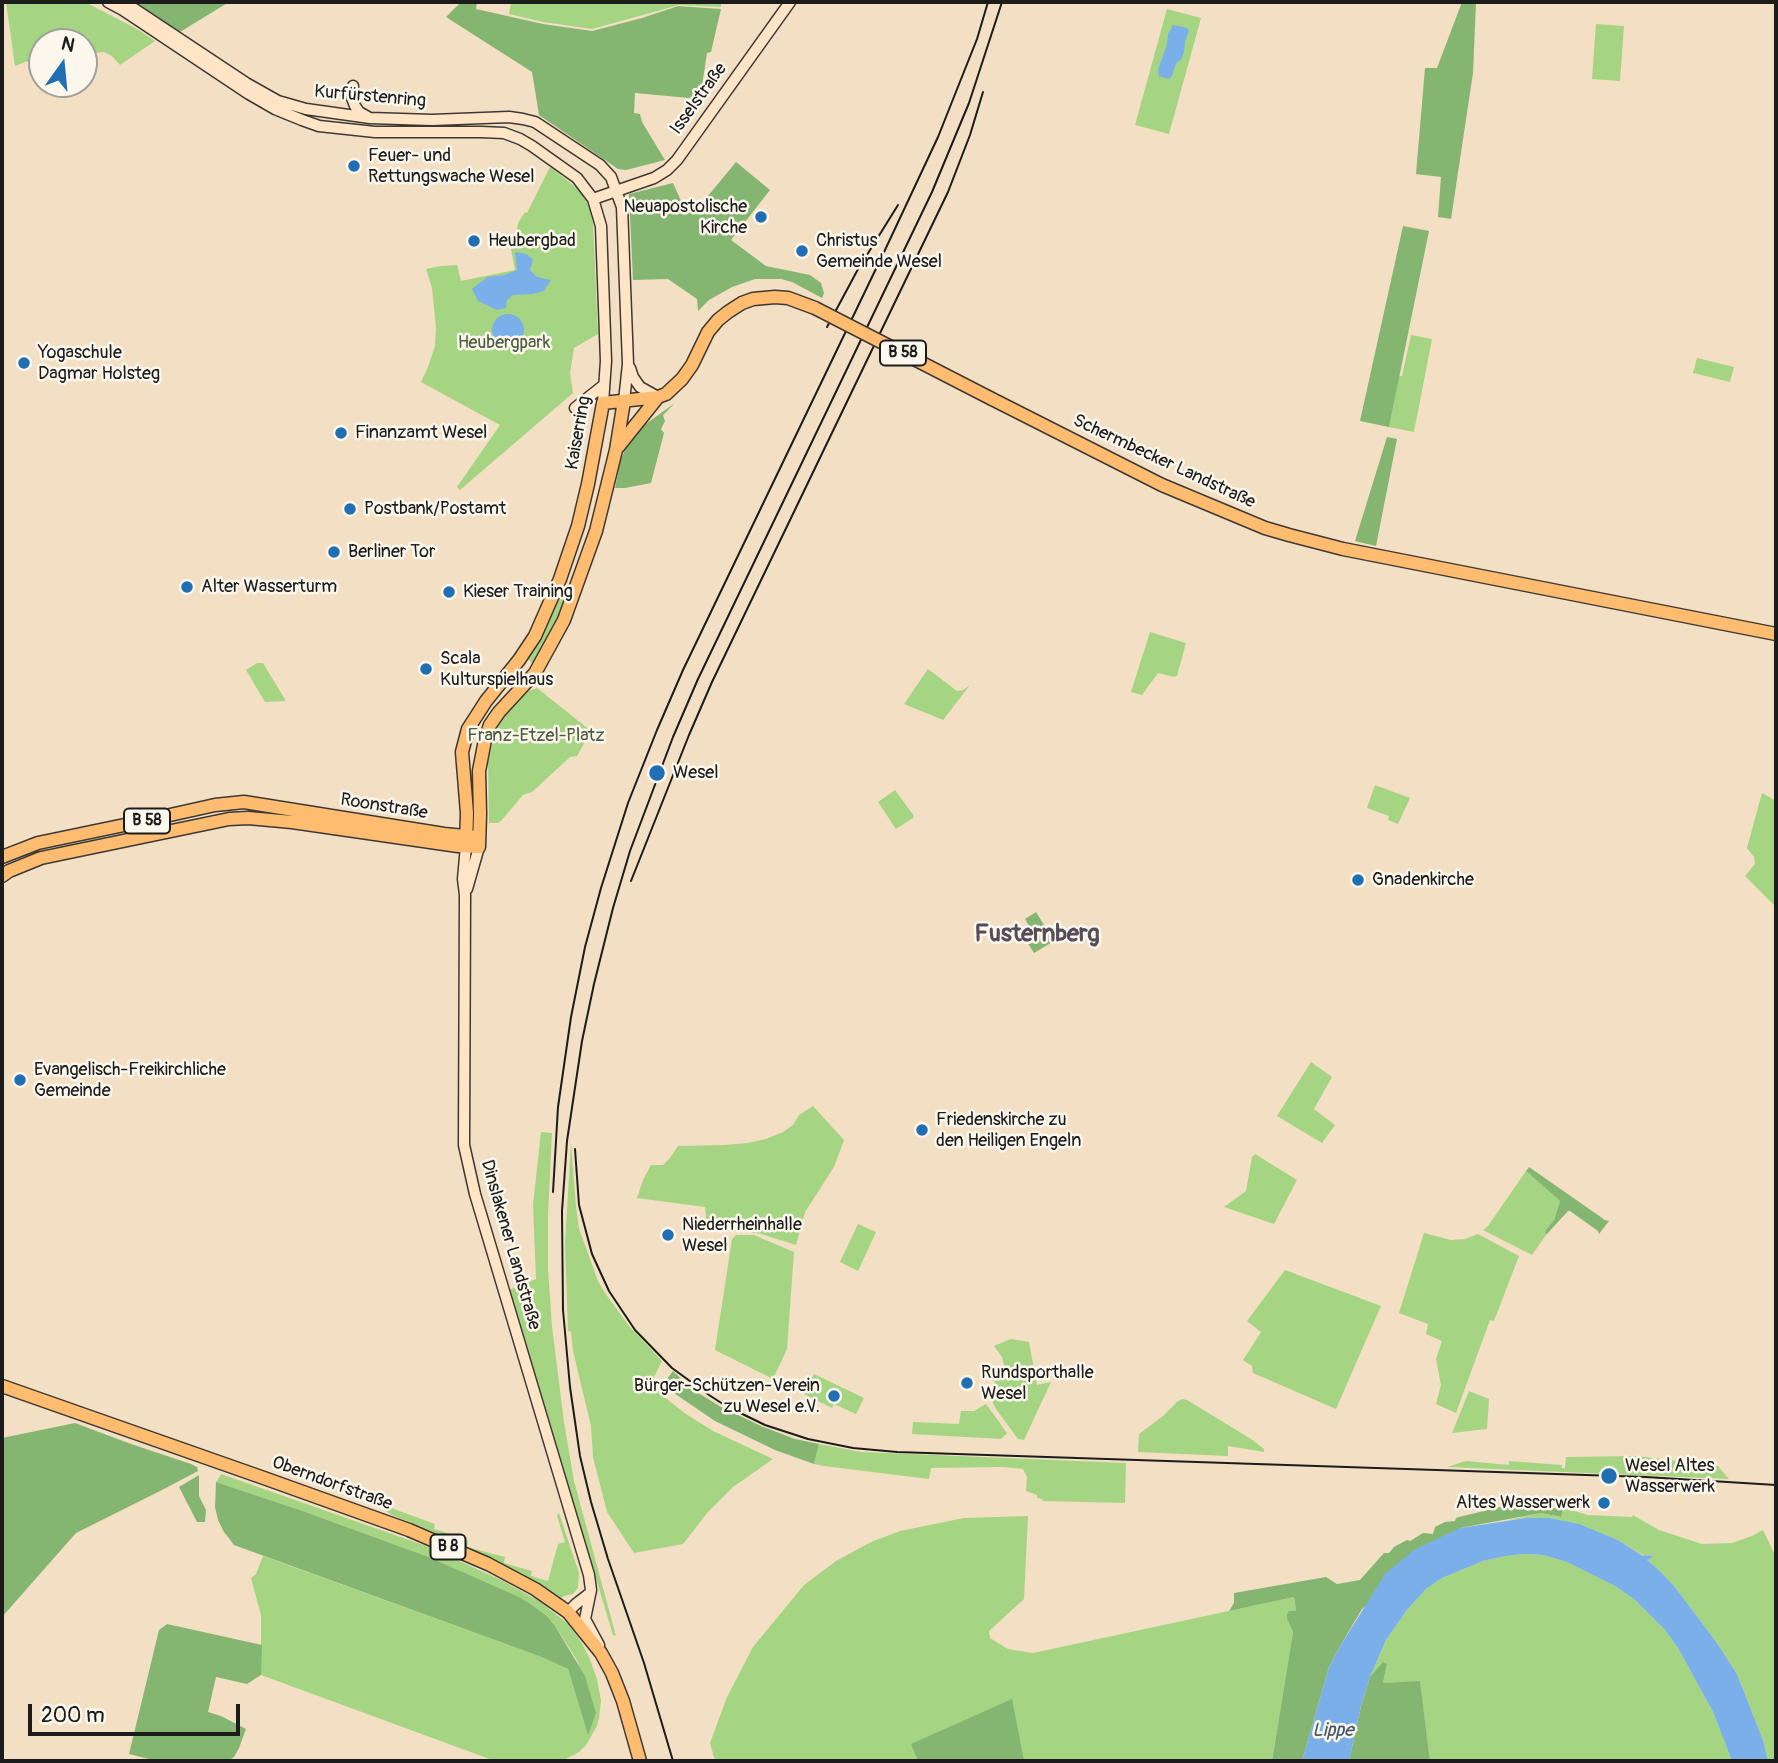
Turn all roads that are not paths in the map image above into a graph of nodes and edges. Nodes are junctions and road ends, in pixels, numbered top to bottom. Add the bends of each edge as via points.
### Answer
1 (108, 2) edge
2 (124, 2) edge
3 (790, 2) edge
4 (176, 40) junction
5 (189, 49) junction
6 (353, 86) dead end
7 (325, 112) junction
8 (370, 118) junction
9 (523, 119) junction
10 (319, 126) junction
11 (504, 134) junction
12 (617, 190) junction
13 (593, 199) junction
14 (628, 364) junction
15 (604, 384) junction
16 (658, 397) junction
17 (624, 401) junction
18 (603, 403) junction
19 (575, 408) dead end
20 (616, 450) junction
21 (1776, 634) edge
22 (519, 660) junction
23 (535, 673) junction
24 (293, 817) junction
25 (473, 842) junction
26 (2, 857) edge
27 (2, 876) edge
28 (2, 1386) edge
29 (589, 1594) junction
30 (568, 1612) junction
31 (612, 1673) junction
32 (640, 1761) edge

1 - 4 main road, Kurfürstenring
2 - 4 main road, Kurfürstenring
3 - 12 main road, Isselstraße via 677,160 654,178
4 - 5 main road, Kurfürstenring
5 - 7 main road, Kurfürstenring via 278,101
5 - 10 main road, Kurfürstenring via 275,109
6 - 8 main road via 355,106
7 - 8 main road, Kurfürstenring
7 - 10 main road
8 - 9 main road, Kurfürstenring
9 - 11 main road
9 - 12 main road, Kurfürstenring via 535,122 600,166
10 - 11 main road, Kurfürstenring via 375,132
11 - 13 main road, Kurfürstenring via 520,139 569,172
12 - 13 main road, Isselstraße
12 - 14 main road via 622,207
13 - 15 main road, Kaiserring via 601,226
14 - 16 main road via 640,387
14 - 17 main road
15 - 18 main road, Kaiserring
15 - 19 main road
16 - 17 main road
16 - 20 main road, B 58
16 - 21 main road, Schermbecker Landstraße / B 58, bridge via 682,379 708,332 735,307 753,299 788,298 1162,485 1270,530 1322,545
17 - 18 main road
17 - 20 main road, B 58
18 - 22 main road, Kaiserring via 578,526 546,613
20 - 23 main road, B 58 via 577,586
22 - 23 main road
22 - 25 main road, Kaiserring via 468,729 463,752
23 - 25 main road, B 58 via 490,725
24 - 25 main road, Roonstraße / B 58
24 - 26 main road, B 58 via 272,805 215,805 38,842
24 - 27 main road, B 58 via 229,819 41,858
25 - 29 main road, Dinslakener Landstraße via 465,895 464,1145 592,1585
28 - 30 main road, Oberndorfstraße / B 8 via 409,1530 513,1577
29 - 30 main road
29 - 31 main road, Dinslakener Landstraße via 585,1619
30 - 31 main road, Oberndorfstraße / B 8
31 - 32 main road, Dinslakener Landstraße / B 8

